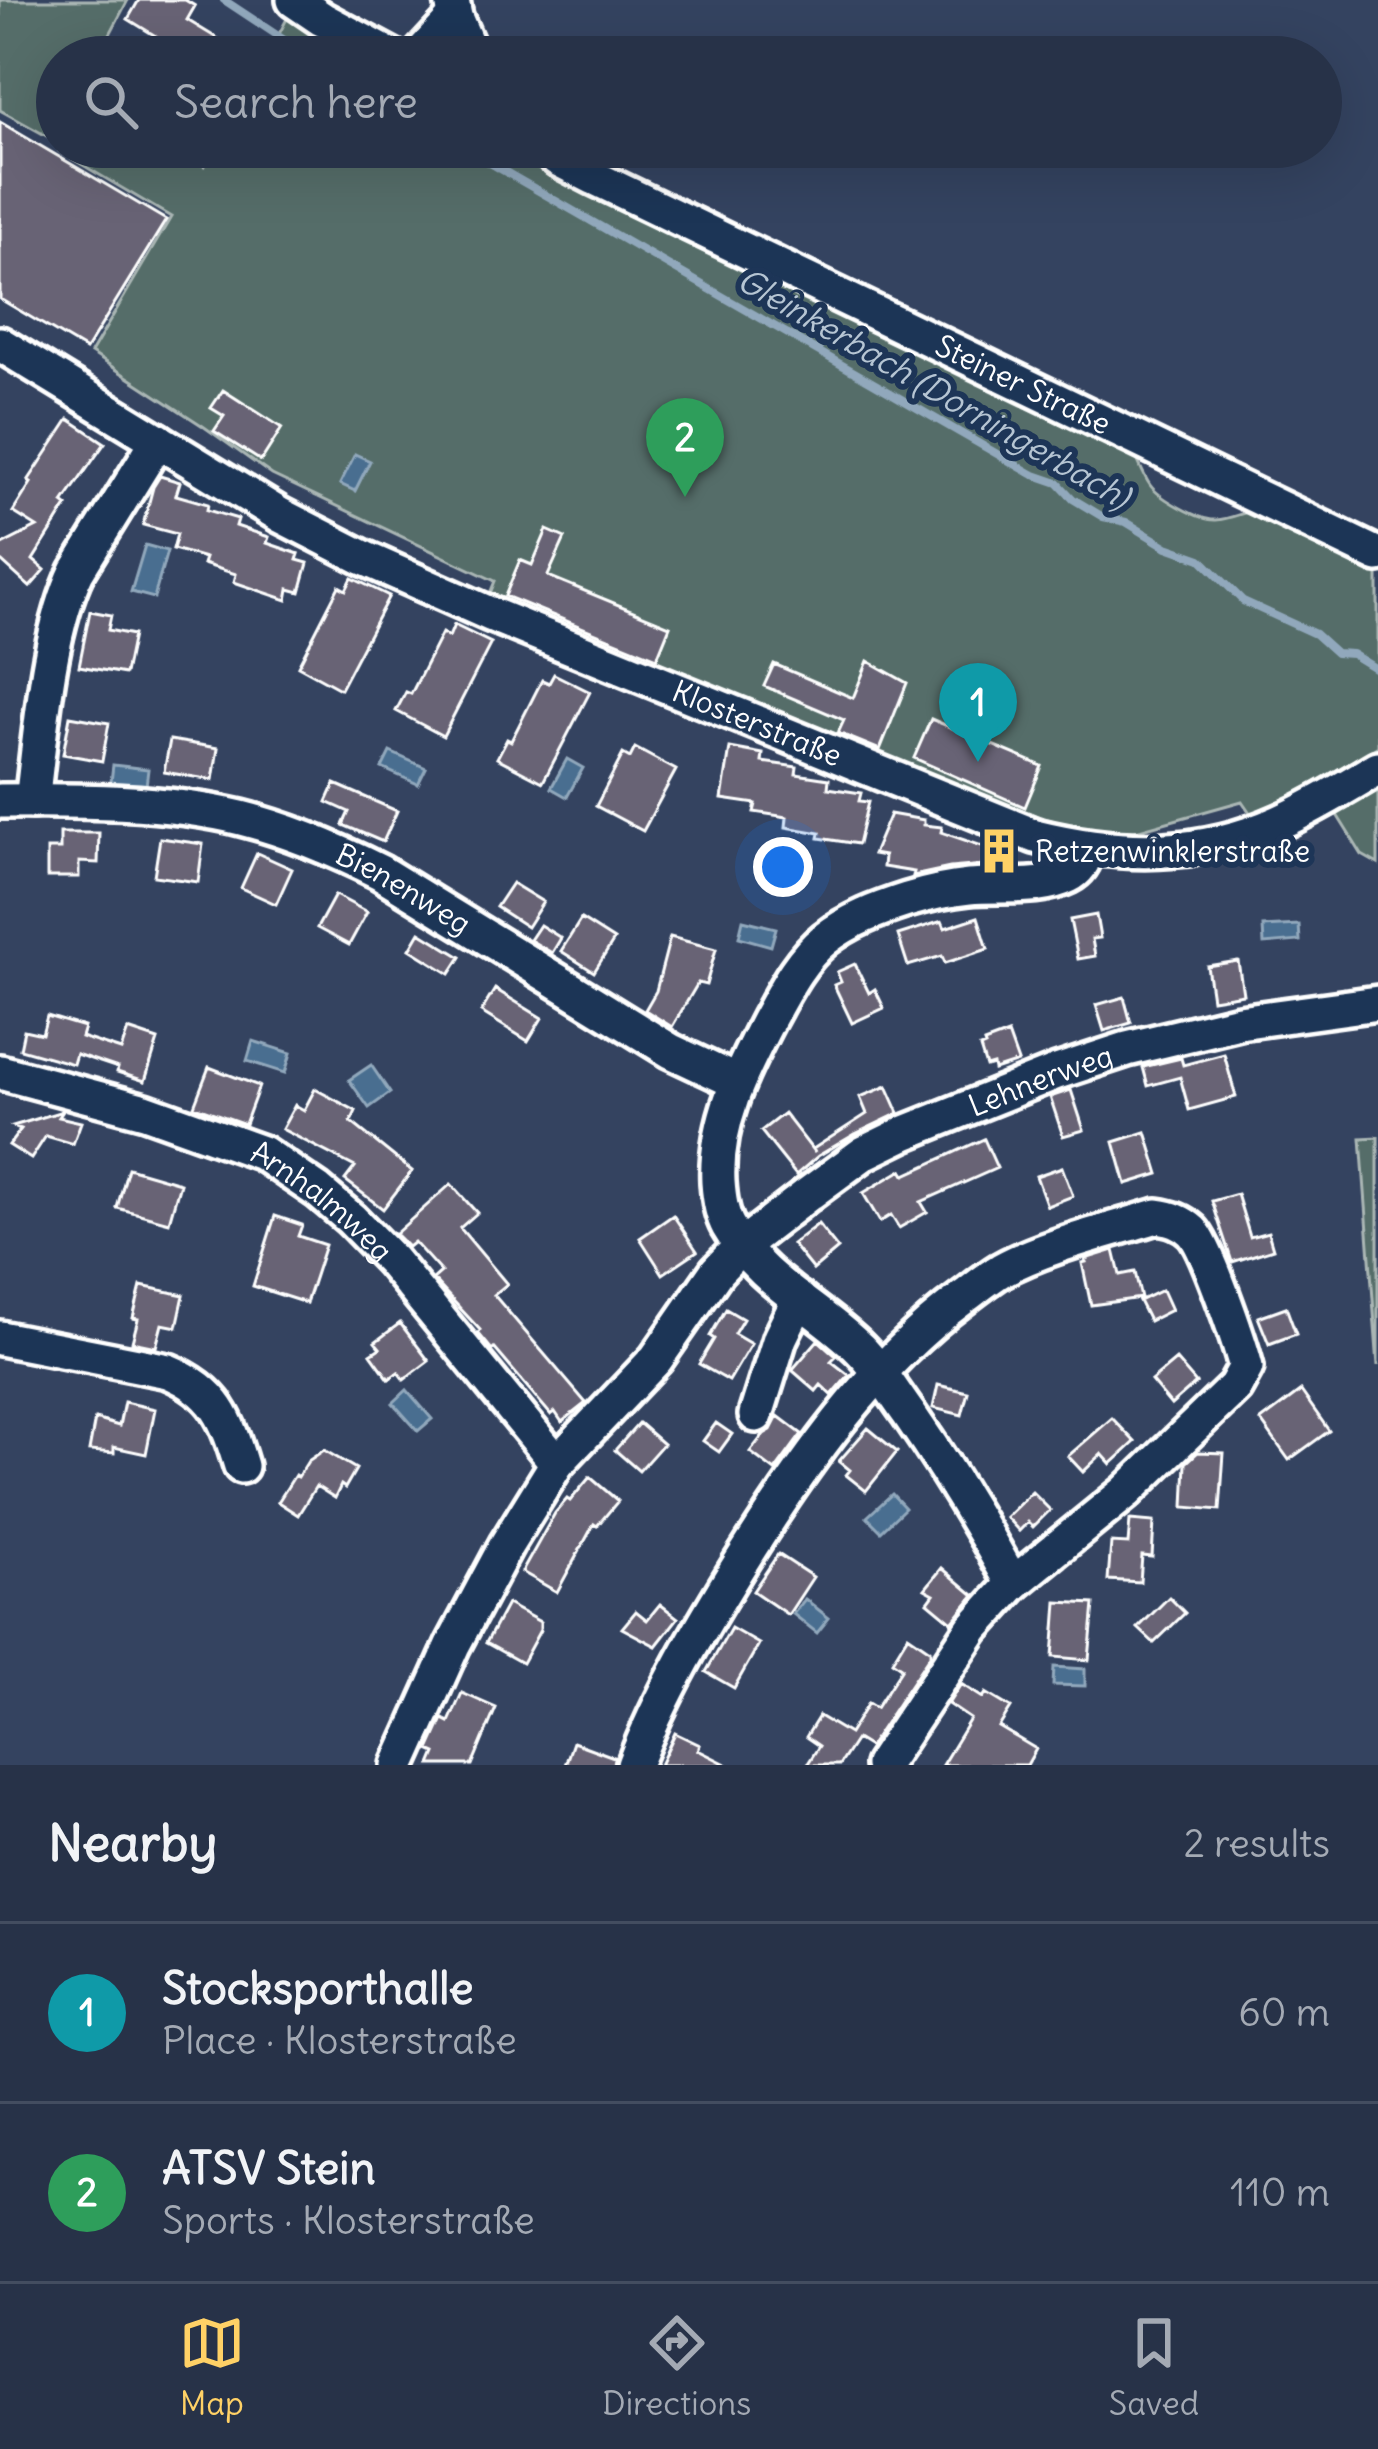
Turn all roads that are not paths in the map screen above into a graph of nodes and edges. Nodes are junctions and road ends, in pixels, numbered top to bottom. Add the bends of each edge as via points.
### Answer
1 (294, 0) edge
2 (453, 9) edge
3 (353, 36) edge
4 (433, 36) edge
5 (574, 168) edge
6 (0, 344) edge
7 (158, 440) junction
8 (1378, 555) edge
9 (1378, 768) edge
10 (16, 801) edge
11 (1088, 848) junction
12 (1378, 1003) edge
13 (0, 1074) edge
14 (737, 1082) junction
15 (741, 1246) junction
16 (799, 1299) junction
17 (0, 1338) edge
18 (880, 1373) junction
19 (756, 1415) dead end
20 (557, 1462) junction
21 (241, 1466) dead end
22 (1013, 1584) junction
23 (399, 1765) edge
24 (634, 1765) edge
25 (882, 1765) edge

1 - 3 street
2 - 4 street
5 - 8 street, Steiner Straße
6 - 7 street, Klosterstraße
7 - 10 street, Bienenweg via 67,593
7 - 11 street, Klosterstraße via 280,515 404,577 977,814
9 - 11 street, Klosterstraße via 1244,836 1173,852
10 - 14 street, Bienenweg via 210,812 346,855 671,1052
11 - 14 street via 1068,876 935,892 825,939 788,983
12 - 15 street, Lehnerweg via 1239,1022 1127,1049 987,1098 864,1154
13 - 20 street, Arnhalmweg via 145,1111 262,1153 317,1191 391,1260
14 - 15 street via 717,1166 725,1221
15 - 16 street
15 - 20 street via 656,1359
16 - 18 street
16 - 19 street
17 - 21 street via 187,1379 228,1423
18 - 22 street
18 - 22 street via 1000,1270 1157,1216 1196,1234 1246,1367 1126,1492
18 - 24 street via 761,1531 673,1679
20 - 23 street via 453,1645
22 - 25 street via 973,1628

